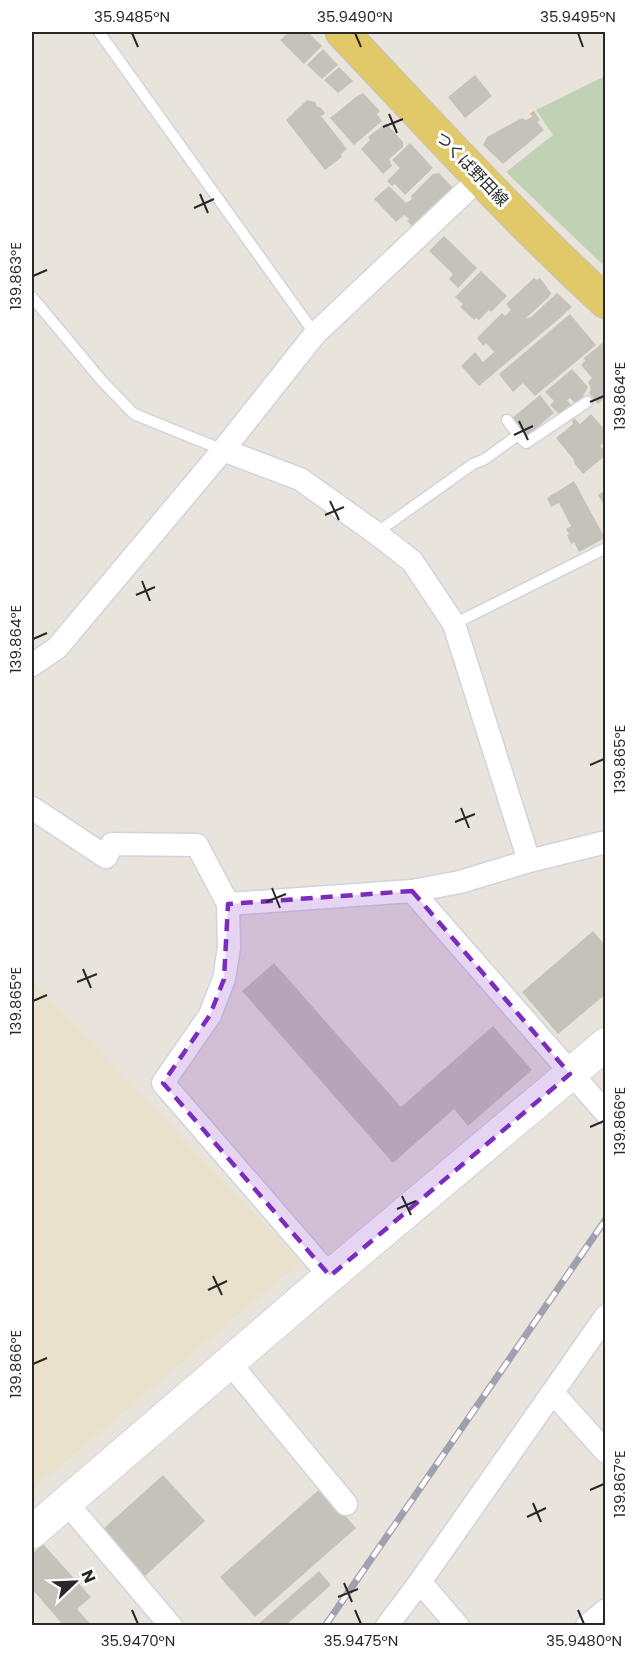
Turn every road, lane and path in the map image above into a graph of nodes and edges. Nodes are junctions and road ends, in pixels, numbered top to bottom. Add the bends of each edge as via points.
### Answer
1 (99, 32) edge
2 (342, 32) edge
3 (480, 178) junction
4 (32, 297) edge
5 (606, 302) edge
6 (315, 333) junction
7 (587, 402) dead end
8 (507, 420) dead end
9 (518, 435) junction
10 (223, 450) junction
11 (376, 533) junction
12 (606, 548) edge
13 (454, 624) junction
14 (32, 665) edge
15 (32, 808) edge
16 (606, 842) edge
17 (529, 861) junction
18 (412, 891) junction
19 (228, 904) junction
20 (606, 1044) edge
21 (570, 1074) junction
22 (606, 1113) edge
23 (330, 1276) junction
24 (606, 1316) edge
25 (229, 1362) junction
26 (553, 1393) junction
27 (606, 1452) edge
28 (66, 1502) junction
29 (346, 1504) dead end
30 (32, 1532) edge
31 (420, 1582) junction
32 (606, 1610) edge
33 (171, 1626) edge
34 (387, 1626) edge
35 (458, 1626) edge
36 (587, 1626) edge

1 - 6 lane
2 - 3 main road, つくば野田線
3 - 5 main road, つくば野田線
3 - 6 street
4 - 10 lane via 134,414
6 - 10 street
7 - 9 lane via 526,442
8 - 9 lane
9 - 11 lane
10 - 11 street via 300,479
10 - 14 street via 57,648
11 - 13 street via 412,561
12 - 13 lane
13 - 17 street
15 - 19 street via 106,857 112,844 197,845
16 - 17 street
17 - 18 street via 460,882
18 - 19 street
18 - 21 street
19 - 23 street via 229,948 224,979 210,1016 163,1083
20 - 21 street
21 - 22 street
21 - 23 street
23 - 25 street
24 - 26 street
25 - 28 street
25 - 29 street
26 - 27 street
26 - 31 street
28 - 30 street
28 - 33 street
31 - 34 street
31 - 35 street
32 - 36 street

